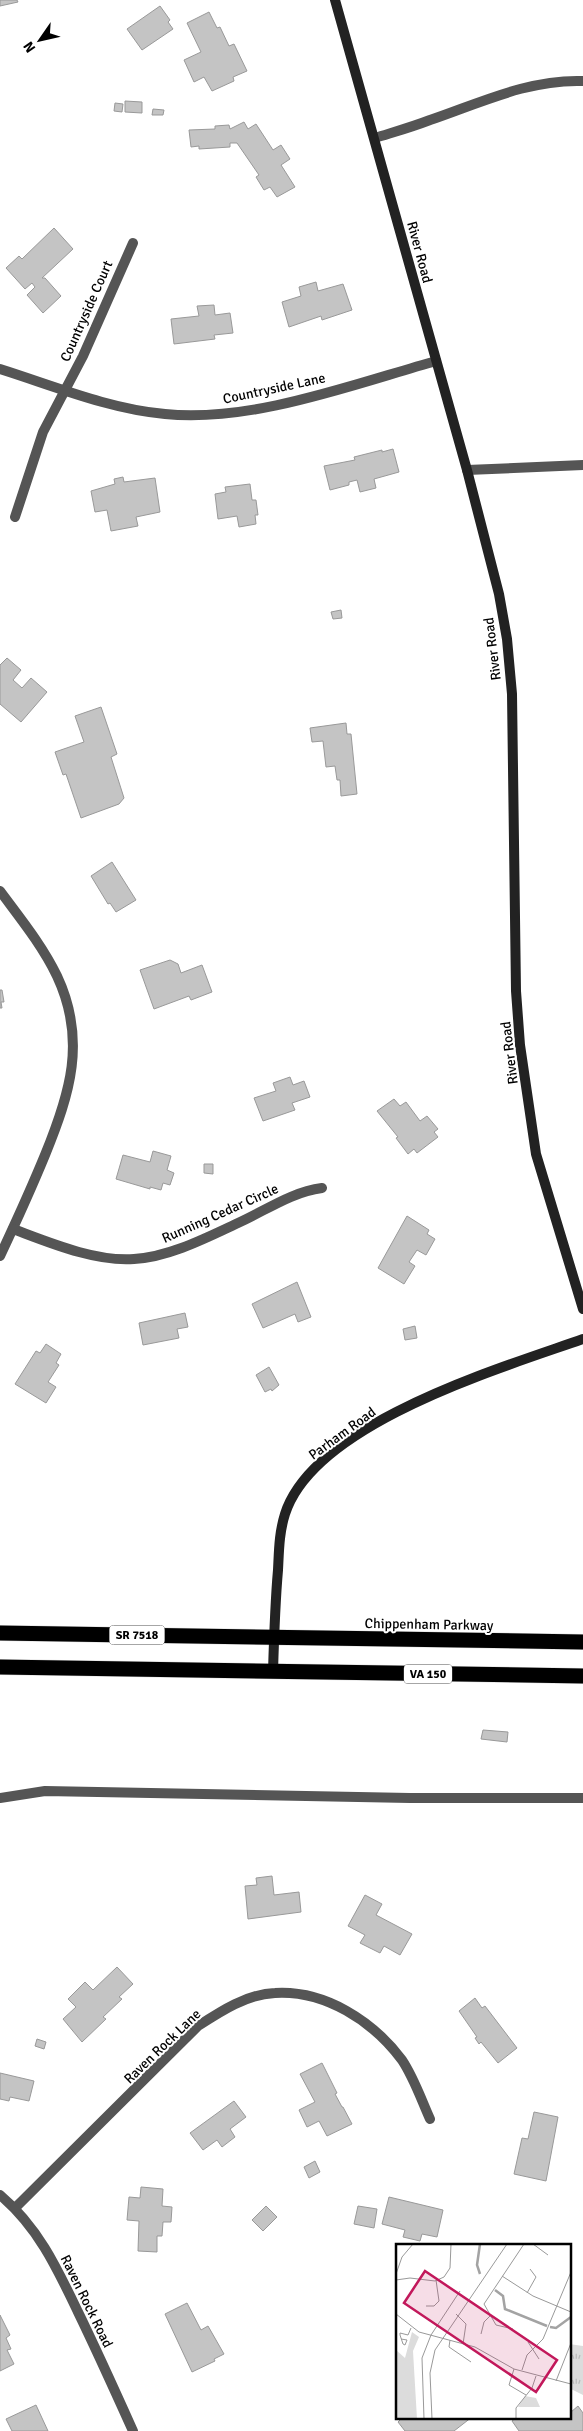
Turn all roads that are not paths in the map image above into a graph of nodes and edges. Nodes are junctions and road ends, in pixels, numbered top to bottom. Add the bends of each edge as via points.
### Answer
1 (335, 0) edge
2 (583, 81) edge
3 (375, 138) junction
4 (133, 243) dead end
5 (436, 361) junction
6 (0, 369) edge
7 (64, 390) junction
8 (583, 465) edge
9 (467, 470) junction
10 (15, 518) dead end
11 (0, 891) edge
12 (322, 1188) dead end
13 (12, 1229) junction
14 (0, 1256) edge
15 (583, 1309) edge
16 (583, 1338) edge
17 (0, 1633) edge
18 (274, 1637) junction
19 (583, 1642) edge
20 (0, 1667) edge
21 (273, 1672) junction
22 (583, 1676) edge
23 (0, 1798) edge
24 (583, 1798) edge
25 (430, 2118) dead end
26 (0, 2195) edge
27 (15, 2208) junction
28 (132, 2431) edge

1 - 3 main road, River Road
2 - 3 street via 539,85 498,94
3 - 5 main road, River Road
4 - 7 street, Countryside Court via 83,356
5 - 7 street, Countryside Lane via 295,400 210,415 164,414
5 - 9 main road, River Road
6 - 7 street, Countryside Lane
7 - 10 street, Countryside Court via 43,432
8 - 9 street
9 - 15 main road, River Road via 499,594 512,694 516,991 520,1045 536,1154
11 - 13 street via 57,976 73,1037 71,1075 63,1110
12 - 13 street, Running Cedar Circle via 308,1190 174,1250 134,1259 76,1250
13 - 14 street
16 - 18 main road, Parham Road via 454,1384 405,1407 366,1430 319,1465 296,1492 281,1528
17 - 18 highway, SR 7518
18 - 19 highway, Chippenham Parkway
18 - 21 main road, Parham Road
20 - 21 highway
21 - 22 highway, VA 150
23 - 24 street via 45,1791
25 - 27 street, Raven Rock Lane via 402,2060 390,2045 360,2020 328,2002 302,1994 259,1996 225,2009 198,2026
26 - 27 street, Raven Rock Road
27 - 28 street, Raven Rock Road via 33,2228 55,2263

